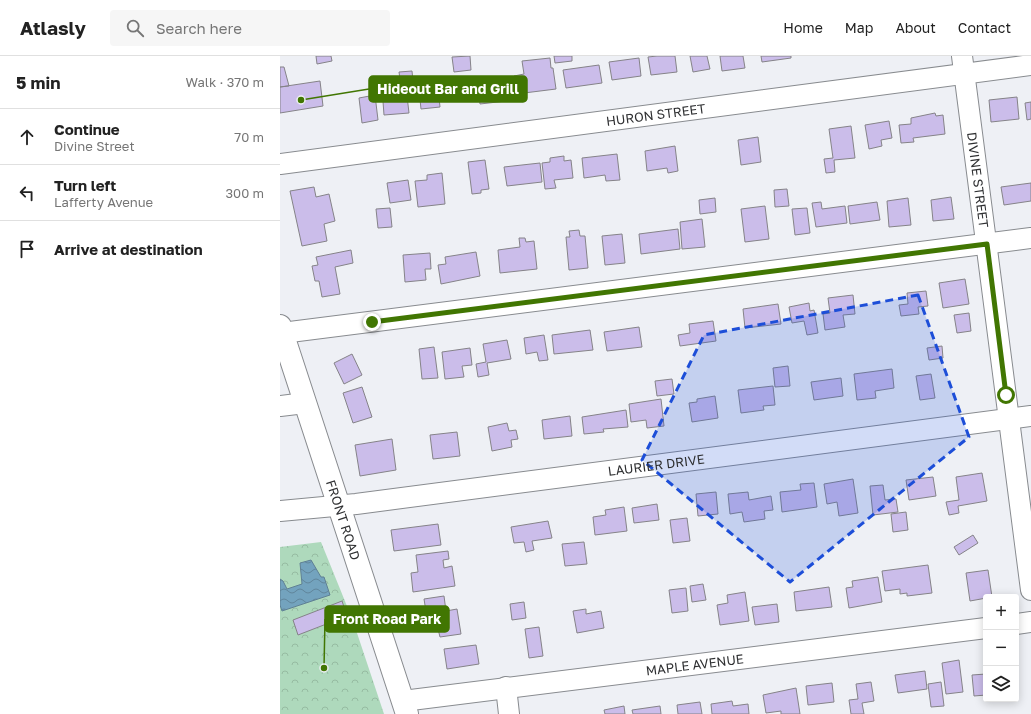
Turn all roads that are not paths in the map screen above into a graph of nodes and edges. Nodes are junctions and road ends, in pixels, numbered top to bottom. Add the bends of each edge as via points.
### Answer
1 (963, 65) edge
2 (1031, 65) edge
3 (280, 164) edge
4 (1031, 238) edge
5 (987, 244) junction
6 (281, 330) edge
7 (305, 403) junction
8 (280, 406) edge
9 (1031, 416) edge
10 (1008, 419) junction
11 (340, 506) junction
12 (280, 511) edge
13 (1031, 590) edge
14 (1031, 622) edge
15 (1019, 624) edge
16 (983, 628) edge
17 (506, 687) junction
18 (405, 708) edge
19 (510, 714) edge

1 - 2 street, HURON STREET
1 - 3 street, HURON STREET
1 - 5 street, DIVINE STREET
4 - 5 street
5 - 6 street
5 - 10 street, DIVINE STREET
6 - 7 main road, FRONT ROAD
7 - 8 street
7 - 11 main road, FRONT ROAD
9 - 10 street, LAURIER DRIVE
10 - 11 street, LAURIER DRIVE
10 - 13 street, DIVINE STREET
11 - 12 street, LAURIER DRIVE
11 - 18 main road, FRONT ROAD
14 - 15 street
16 - 17 street, MAPLE AVENUE
17 - 18 street, MAPLE AVENUE
17 - 19 street

